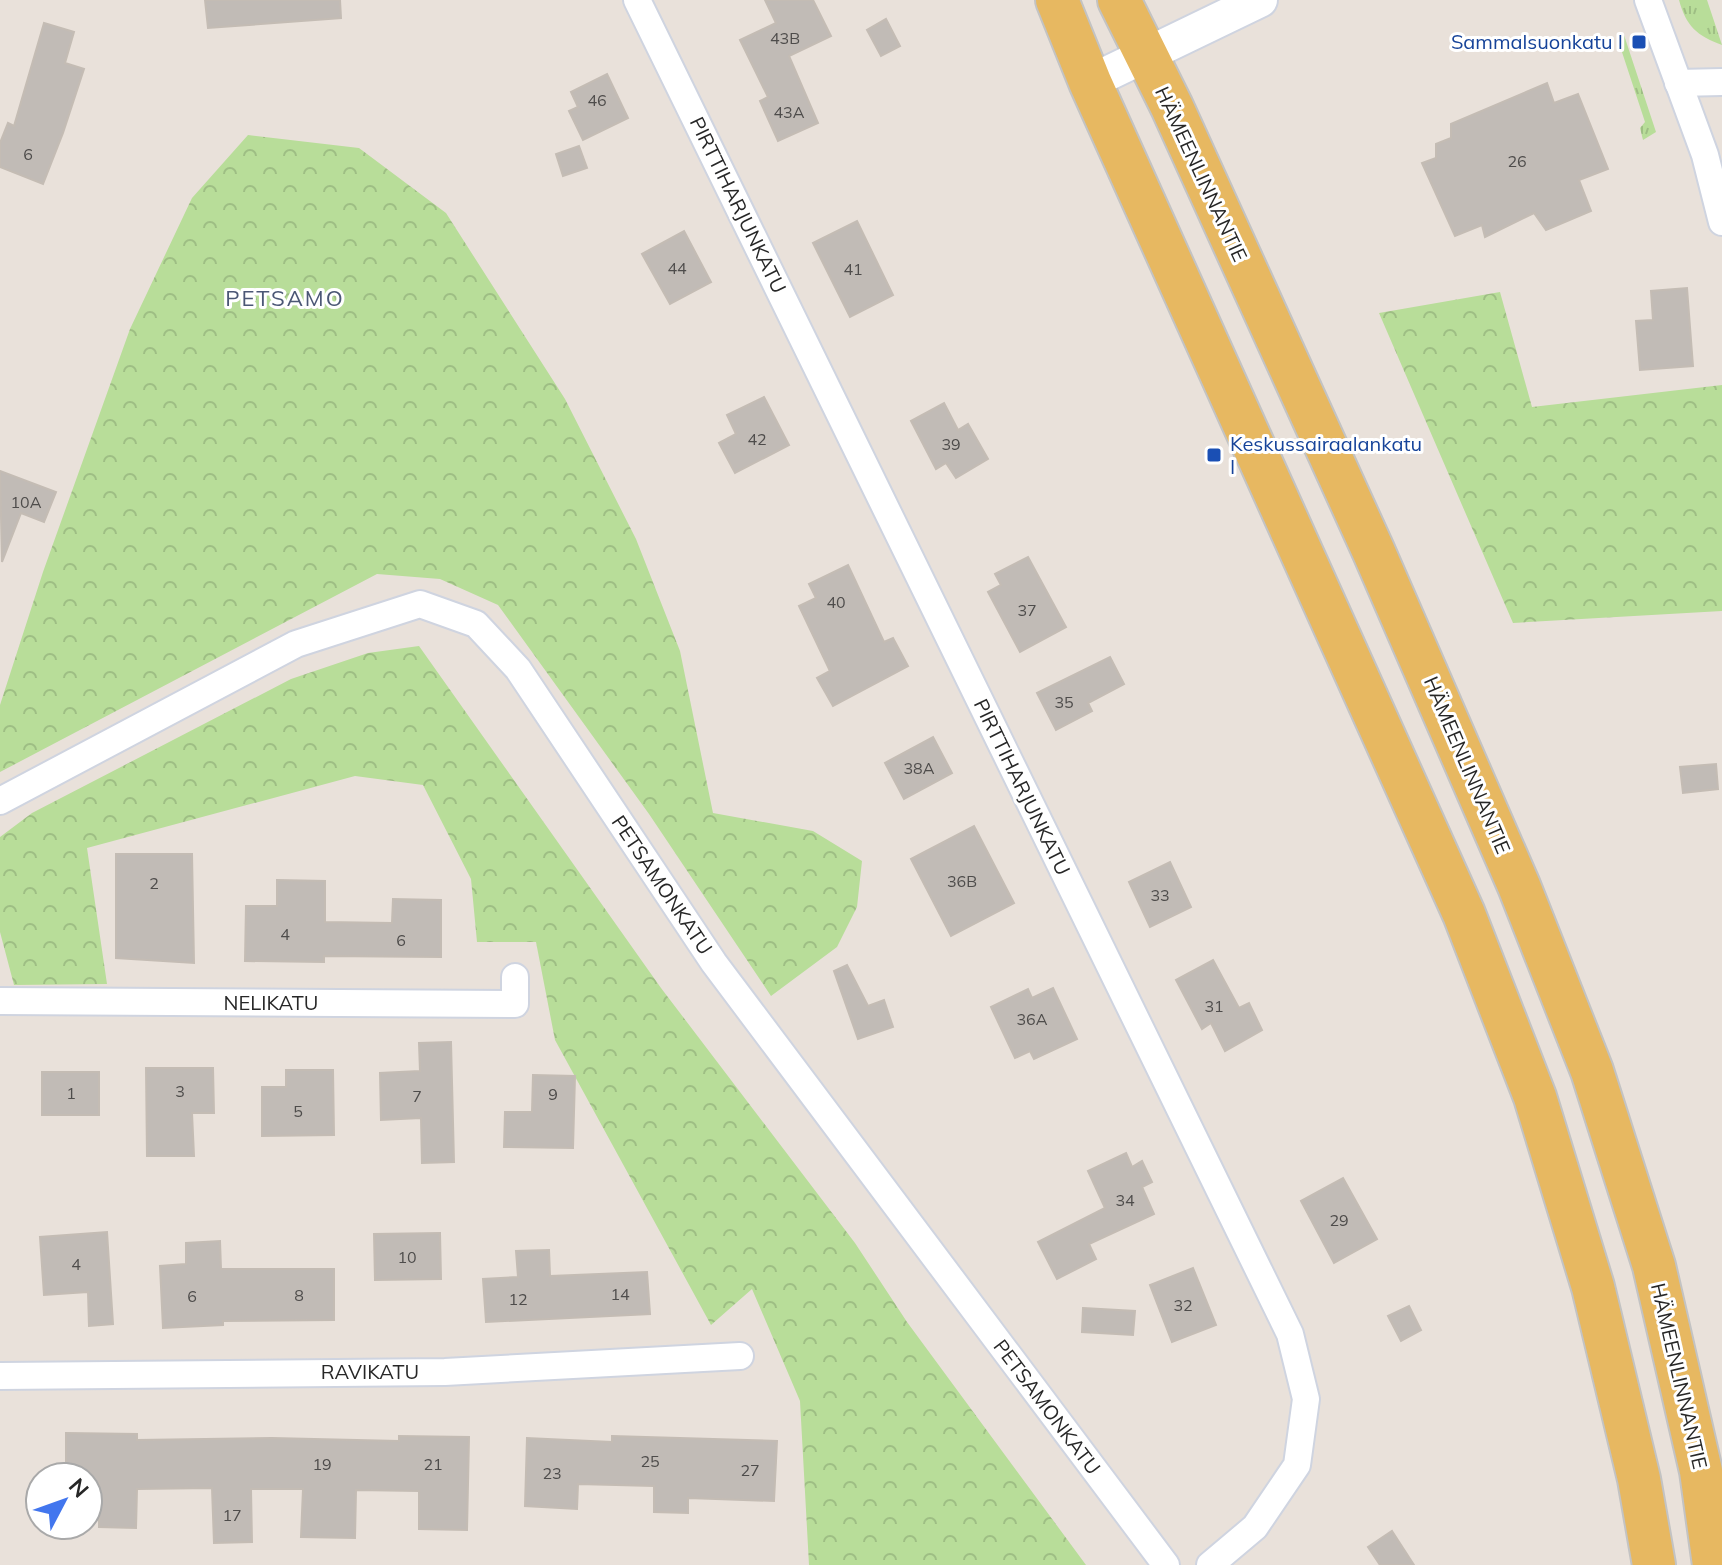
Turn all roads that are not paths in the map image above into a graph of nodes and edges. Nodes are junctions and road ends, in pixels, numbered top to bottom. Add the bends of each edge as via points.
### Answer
1 (637, 0) edge
2 (1057, 0) edge
3 (1119, 0) edge
4 (1260, 0) edge
5 (1648, 0) edge
6 (1145, 55) junction
7 (1090, 82) junction
8 (1722, 82) edge
9 (1678, 83) junction
10 (1722, 222) edge
11 (0, 801) edge
12 (515, 977) dead end
13 (0, 1001) edge
14 (740, 1356) dead end
15 (0, 1376) edge
16 (1166, 1565) edge
17 (1210, 1565) edge
18 (1654, 1565) edge
19 (1714, 1565) edge

1 - 17 street, PIRTTIHARJUNKATU via 1290,1334 1306,1399 1297,1465 1255,1527
2 - 7 main road
3 - 6 main road, HÄMEENLINNANTIE
4 - 6 street
5 - 9 street
6 - 7 street
6 - 19 main road, HÄMEENLINNANTIE via 1373,550 1519,886 1592,1071 1654,1266 1701,1471
7 - 18 main road via 1464,914 1530,1083 1593,1287
8 - 9 street
9 - 10 street via 1705,155
11 - 16 street, PETSAMONKATU via 296,644 420,604 476,624 518,669 714,963
12 - 13 street, NELIKATU via 515,1004
14 - 15 street, RAVIKATU via 445,1372

